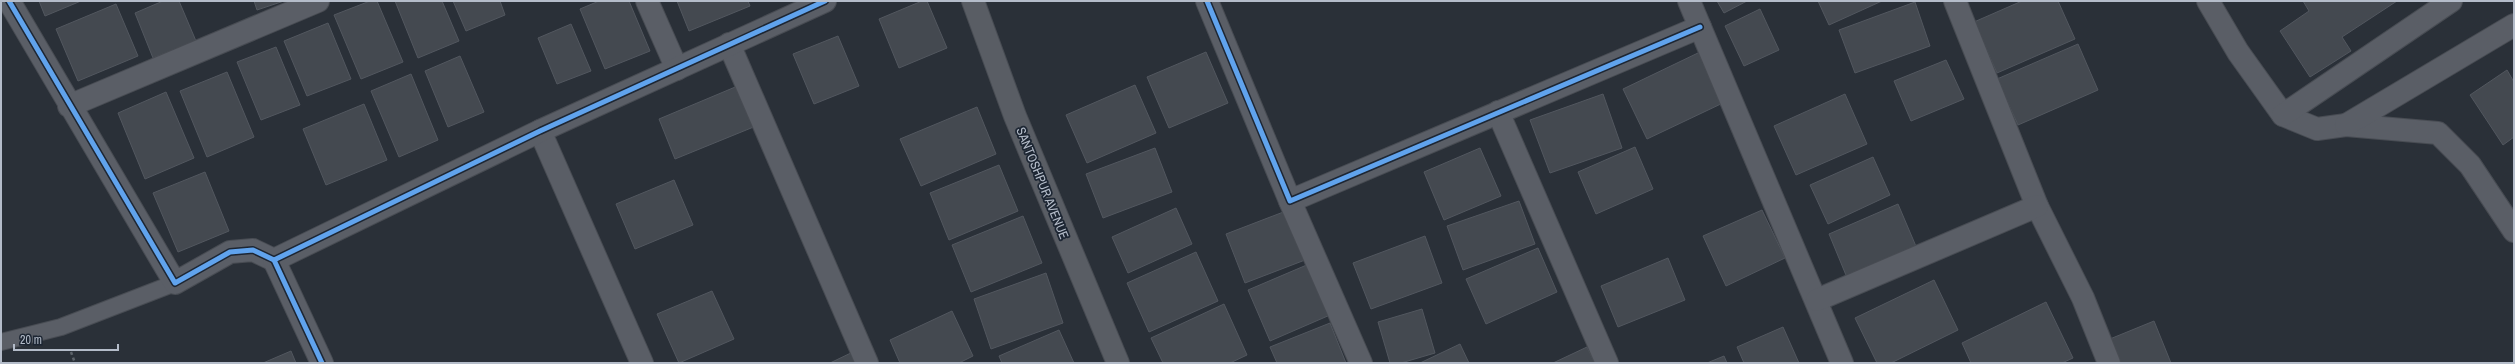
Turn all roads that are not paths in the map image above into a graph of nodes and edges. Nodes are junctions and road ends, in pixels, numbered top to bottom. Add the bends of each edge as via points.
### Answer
1 (9, 1) edge
2 (318, 1) edge
3 (646, 1) edge
4 (825, 1) edge
5 (973, 1) edge
6 (1207, 1) edge
7 (1689, 1) edge
8 (1956, 1) edge
9 (2208, 1) edge
10 (2451, 1) edge
11 (2514, 25) edge
12 (1700, 27) junction
13 (729, 44) junction
14 (677, 69) junction
15 (69, 106) junction
16 (1498, 112) junction
17 (2283, 115) junction
18 (2346, 125) junction
19 (540, 131) junction
20 (1290, 201) junction
21 (2037, 206) junction
22 (2514, 231) edge
23 (274, 260) junction
24 (175, 283) junction
25 (1817, 300) junction
26 (1, 342) edge
27 (322, 363) edge
28 (642, 363) edge
29 (867, 363) edge
30 (1118, 363) edge
31 (1361, 363) edge
32 (1607, 363) edge
33 (1842, 363) edge
34 (2109, 363) edge

1 - 15 street
2 - 15 street
3 - 14 street
4 - 13 street
5 - 30 main road, SANTOSHPUR AVENUE via 1015,116
6 - 20 street
7 - 12 street
8 - 21 street
9 - 17 street via 2238,52
10 - 17 street
11 - 18 street
12 - 16 street
12 - 25 street
13 - 14 street
13 - 29 street
14 - 19 street
15 - 24 street
16 - 20 street
16 - 32 street
17 - 18 street via 2317,129
18 - 22 street via 2438,133 2470,165
19 - 23 street
19 - 28 street
20 - 31 street
21 - 25 street
21 - 34 street via 2083,298
23 - 24 street via 253,250 230,252
23 - 27 street
24 - 26 lane via 109,311 61,327
25 - 33 street

